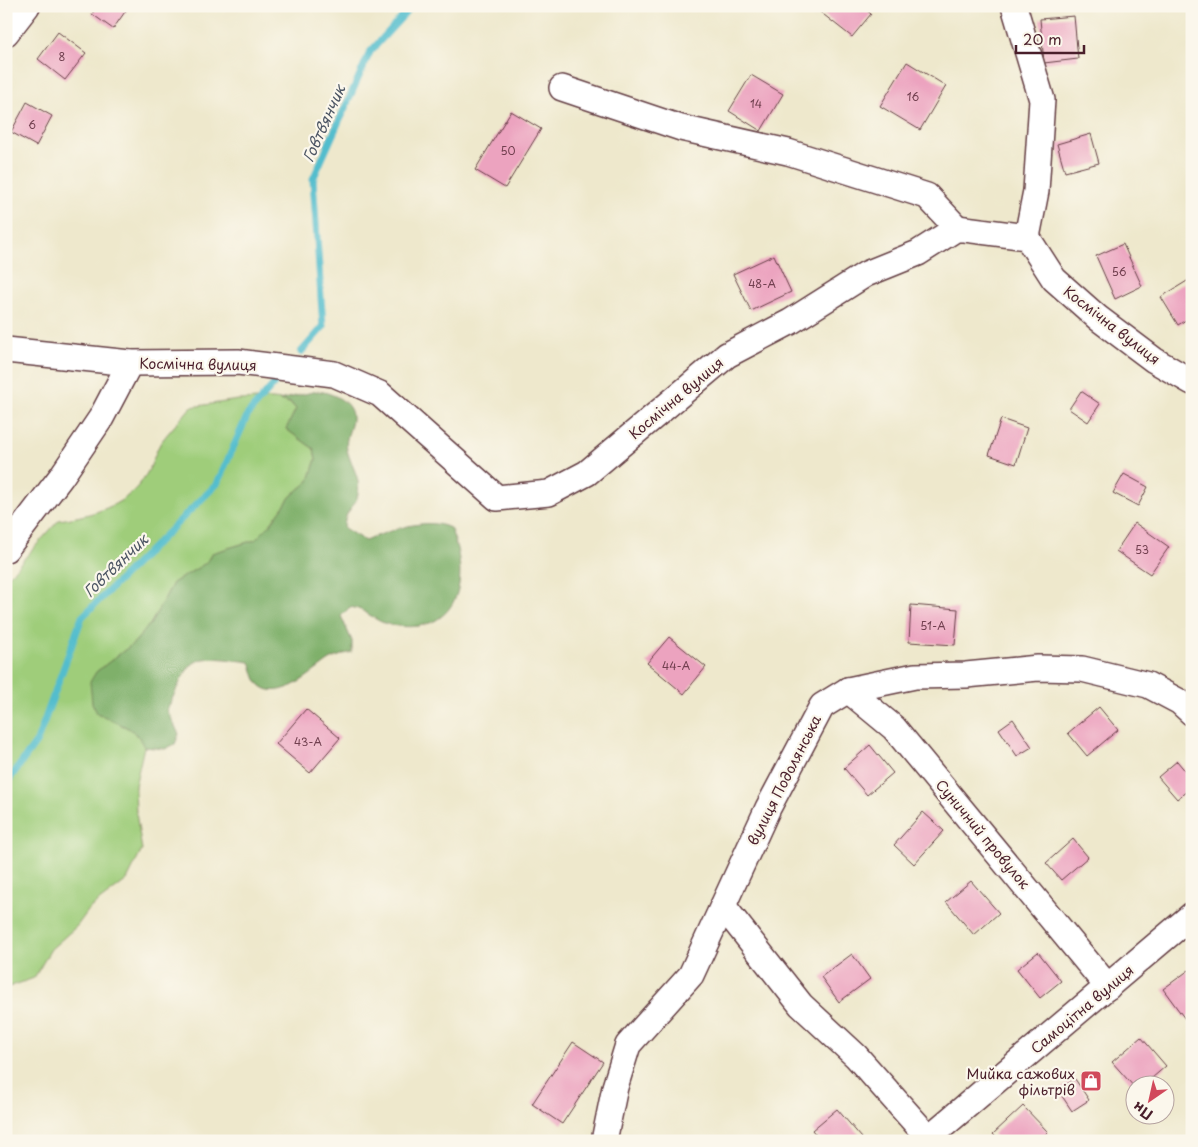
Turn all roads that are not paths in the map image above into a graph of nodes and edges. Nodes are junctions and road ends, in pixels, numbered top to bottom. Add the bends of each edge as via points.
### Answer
1 (27, 6) edge
2 (1014, 6) edge
3 (6, 33) edge
4 (562, 88) dead end
5 (958, 228) junction
6 (1027, 237) junction
7 (6, 350) edge
8 (130, 363) junction
9 (1192, 382) edge
10 (6, 548) edge
11 (848, 690) junction
12 (1192, 712) edge
13 (723, 906) junction
14 (1192, 915) edge
15 (1108, 987) junction
16 (927, 1139) edge
17 (604, 1141) edge

1 - 3 street
2 - 6 street via 1042,100 1036,191
4 - 5 street via 680,128 788,152 927,196
5 - 6 street
5 - 8 street, Космічна вулиця via 918,254 866,274 790,322 727,355 587,473 549,493 497,498 380,394 334,374 238,362
6 - 9 street, Космічна вулиця via 1054,279 1098,318 1146,354
7 - 8 street, Космічна вулиця
8 - 10 street, Космічна вулиця via 96,426
11 - 12 street, вулиця Подолянська via 915,676 1038,668 1082,669 1148,685
11 - 13 street, вулиця Подолянська via 822,706 768,808
11 - 15 street, Суничний провулок via 894,728
13 - 16 street via 801,1005 856,1056
13 - 17 street, вулиця Подолянська via 691,975 628,1045
14 - 15 street, Самоцітна вулиця
15 - 16 street, Самоцітна вулиця

